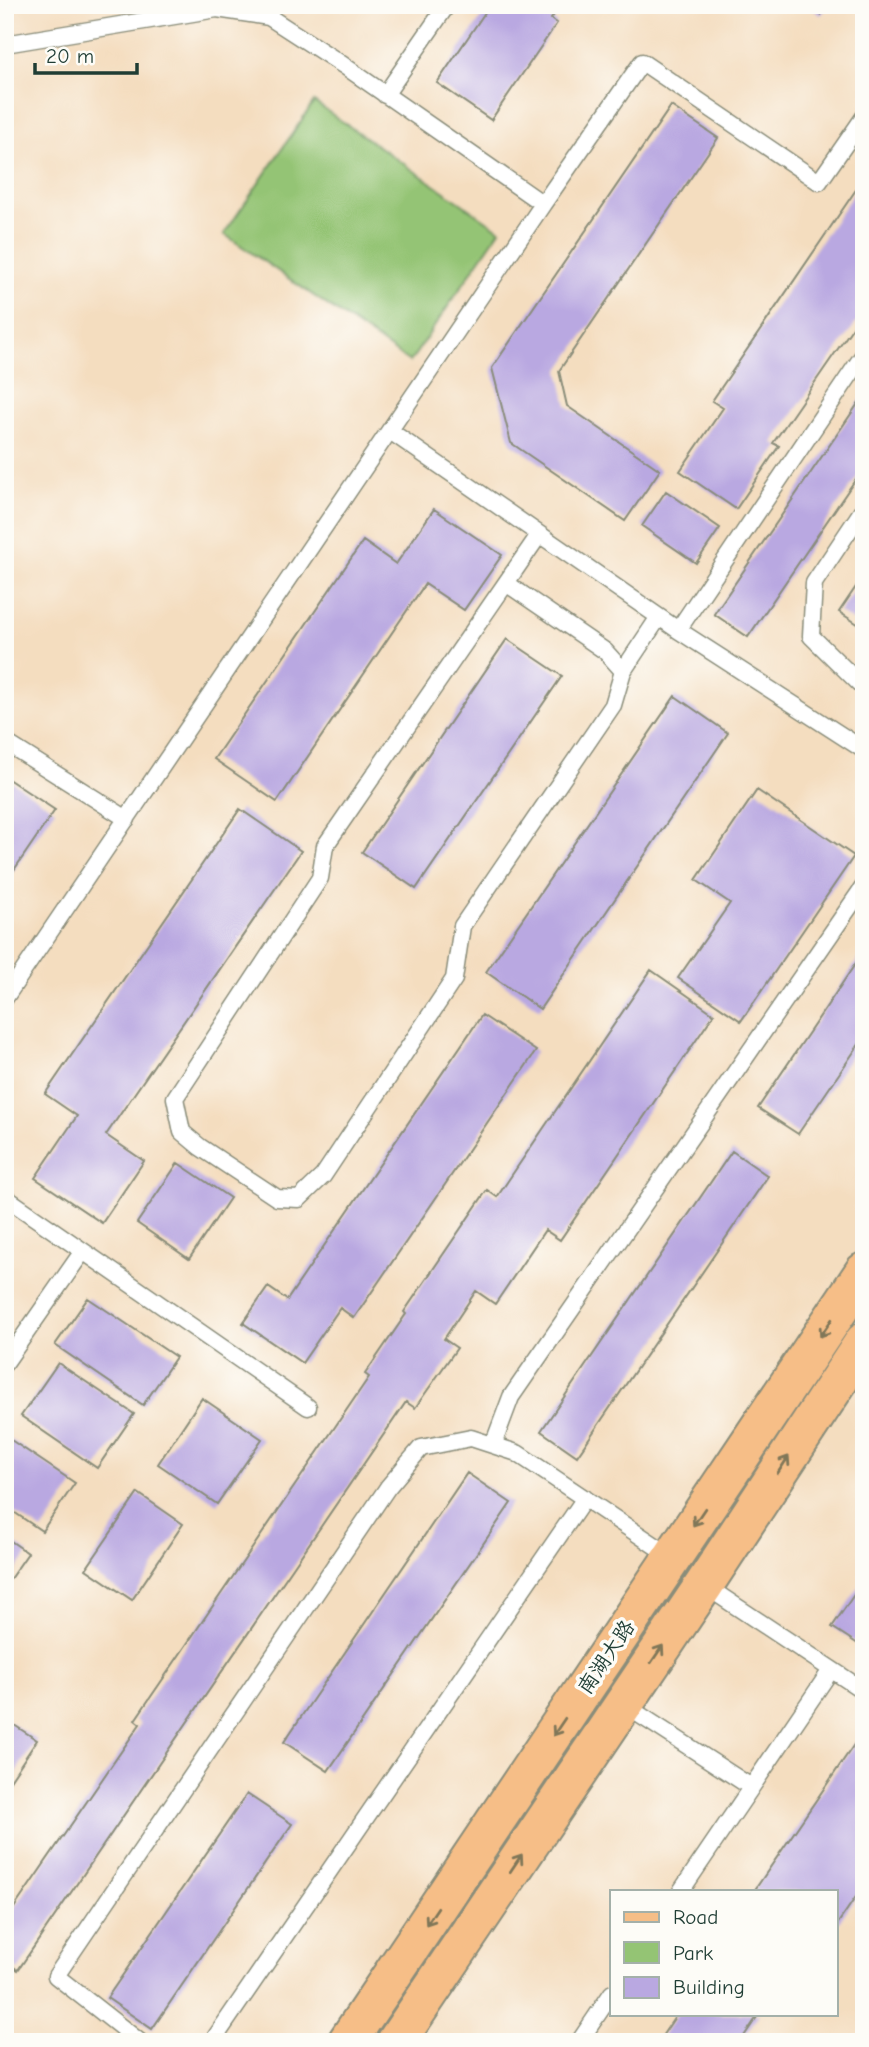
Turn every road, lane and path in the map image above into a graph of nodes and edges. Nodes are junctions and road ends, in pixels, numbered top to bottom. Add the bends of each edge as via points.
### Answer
1 (447, 5) edge
2 (5, 44) edge
3 (385, 95) junction
4 (864, 117) edge
5 (543, 204) junction
6 (864, 354) edge
7 (390, 431) junction
8 (864, 508) edge
9 (540, 534) junction
10 (506, 583) junction
11 (659, 617) junction
12 (678, 630) junction
13 (623, 671) junction
14 (864, 688) edge
15 (5, 742) edge
16 (864, 750) edge
17 (127, 819) junction
18 (864, 886) edge
19 (5, 998) edge
20 (5, 1197) edge
21 (83, 1251) junction
22 (864, 1272) edge
23 (864, 1342) edge
24 (5, 1363) edge
25 (309, 1407) dead end
26 (492, 1445) junction
27 (585, 1498) junction
28 (672, 1557) junction
29 (704, 1585) junction
30 (831, 1670) junction
31 (864, 1691) edge
32 (623, 1704) junction
33 (751, 1787) junction
34 (682, 1890) edge
35 (610, 1996) edge
36 (140, 2042) edge
37 (212, 2042) edge
38 (347, 2042) edge
39 (396, 2042) edge
40 (579, 2042) edge

1 - 3 lane
2 - 3 lane via 217,9 268,17
3 - 5 lane
4 - 5 lane via 819,181 642,62
5 - 7 lane
6 - 12 lane
7 - 9 lane
7 - 17 lane
8 - 14 lane via 814,583 811,636
9 - 10 lane
9 - 11 lane
10 - 13 lane via 605,651
10 - 13 lane via 325,846 320,878 175,1098 182,1132 200,1147 277,1198 299,1199 323,1176 454,979 462,926 613,705
11 - 12 lane
11 - 13 lane
12 - 16 lane
15 - 17 lane
17 - 19 lane
18 - 26 lane via 510,1397
20 - 21 lane
21 - 24 lane
21 - 25 lane
22 -> 28 main road, 南湖大路
29 -> 23 main road, 南湖大路
26 - 27 lane via 517,1453
26 - 36 lane via 471,1438 421,1448 388,1487 56,1976
27 - 28 lane
27 - 37 lane
28 -> 38 main road, 南湖大路
29 - 30 lane
32 -> 29 main road, 南湖大路
30 - 31 lane
30 - 33 lane
32 - 33 lane
39 -> 32 main road, 南湖大路
33 - 34 lane
35 - 40 lane

